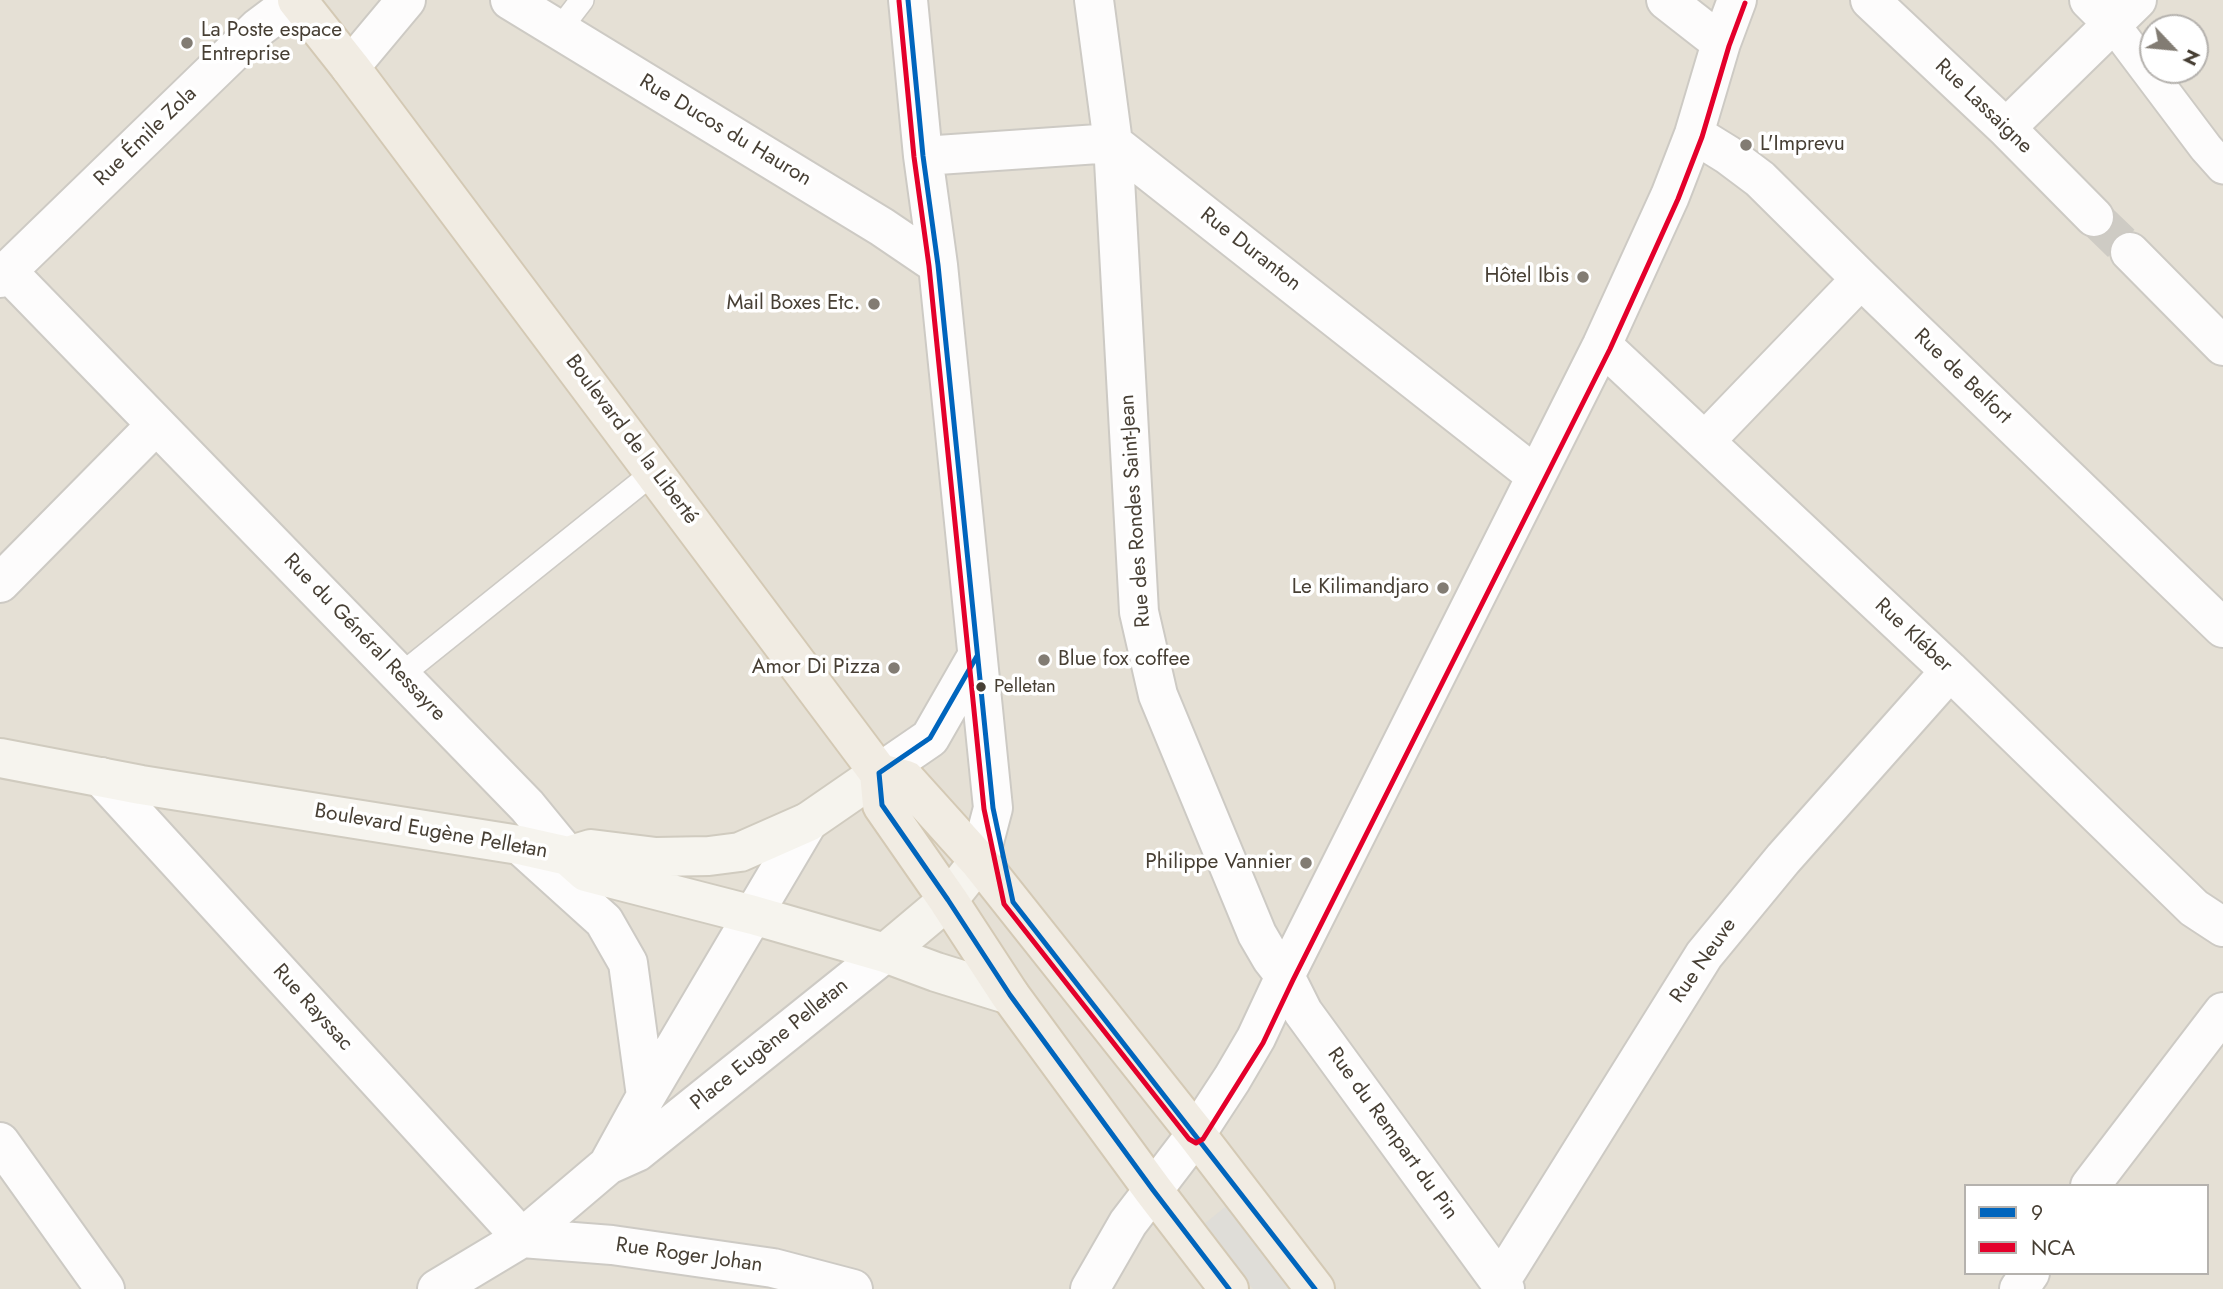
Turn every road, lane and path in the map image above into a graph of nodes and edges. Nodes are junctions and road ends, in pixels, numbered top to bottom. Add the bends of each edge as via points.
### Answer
1 (296, 0) edge
2 (406, 0) edge
3 (510, 0) edge
4 (582, 0) edge
5 (908, 0) edge
6 (1094, 0) edge
7 (1666, 0) edge
8 (1737, 0) edge
9 (1870, 0) edge
10 (2113, 8) edge
11 (559, 30) junction
12 (1721, 43) junction
13 (350, 66) junction
14 (2007, 128) junction
15 (1694, 134) junction
16 (1113, 143) junction
17 (923, 156) junction
18 (2223, 167) edge
19 (2094, 217) tunnel mouth
20 (2130, 252) tunnel mouth
21 (939, 265) junction
22 (2, 271) edge
23 (1861, 279) junction
24 (1602, 345) junction
25 (2223, 346) edge
26 (156, 425) junction
27 (1705, 441) junction
28 (654, 471) junction
29 (1535, 475) junction
30 (0, 583) edge
31 (2223, 628) edge
32 (978, 656) junction
33 (1950, 671) junction
34 (401, 675) junction
35 (0, 758) edge
36 (879, 773) junction
37 (101, 777) junction
38 (993, 808) junction
39 (808, 822) junction
40 (519, 845) junction
41 (568, 856) junction
42 (979, 860) junction
43 (948, 900) junction
44 (1013, 902) junction
45 (753, 915) junction
46 (2223, 928) edge
47 (885, 953) junction
48 (1285, 976) junction
49 (1010, 995) junction
50 (2223, 1012) edge
51 (646, 1096) junction
52 (1196, 1134) junction
53 (0, 1142) edge
54 (608, 1165) junction
55 (2092, 1184) edge
56 (1153, 1190) junction
57 (522, 1238) junction
58 (1502, 1286) edge
59 (105, 1289) edge
60 (437, 1289) edge
61 (853, 1289) edge
62 (1090, 1289) edge
63 (1229, 1289) edge
64 (1315, 1289) edge

1 - 13 main road, Boulevard de la Liberté
1 - 22 street, Rue Émile Zola via 258,28
2 - 13 street
3 - 11 street, Rue Ducos du Hauron
4 - 11 lane
5 - 17 street
6 - 16 street, Rue des Rondes Saint-Jean
7 - 12 street
8 - 12 street
9 - 14 street, Rue Lassaigne
10 - 14 street
10 - 18 street
11 - 21 street, Rue Ducos du Hauron
12 - 15 street
13 - 28 main road, Boulevard de la Liberté
14 - 19 street, Rue Lassaigne
15 - 23 street, Rue de Belfort via 1760,179
15 - 24 street
16 - 17 street
16 - 29 street, Rue Duranton
16 - 48 street, Rue des Rondes Saint-Jean via 1139,612 1158,695 1257,934
17 - 21 street
20 - 25 street
21 - 32 street
22 - 26 street, Rue du Général Ressayre
23 - 27 street
23 - 31 street, Rue de Belfort
24 - 27 street, Rue Kléber
24 - 29 street
26 - 30 street
26 - 34 street, Rue du Général Ressayre
27 - 33 street, Rue Kléber
28 - 34 lane
28 - 36 main road, Boulevard de la Liberté
29 - 48 street
32 - 36 street via 930,738
32 - 38 street
33 - 46 street, Rue Kléber via 2194,908
33 - 58 street, Rue Neuve via 1704,955
34 - 41 street, Rue du Général Ressayre via 527,806
35 - 37 main road, Boulevard Eugène Pelletan
36 - 39 main road
36 - 42 main road via 906,780
36 - 43 main road via 882,805
37 - 40 main road, Boulevard Eugène Pelletan
37 - 57 street, Rue Rayssac
38 - 42 street
38 - 44 street
39 - 41 main road via 740,852 656,857 591,849
39 - 45 street
40 - 41 main road, Boulevard Eugène Pelletan
40 - 51 street via 604,921 628,963
41 - 45 main road, Boulevard Eugène Pelletan via 586,872
42 - 43 main road, Place Eugène Pelletan
42 - 44 main road
43 - 47 main road, Place Eugène Pelletan
43 - 49 main road
44 - 52 main road
45 - 47 main road, Boulevard Eugène Pelletan
45 - 51 street
47 - 49 main road, Boulevard Eugène Pelletan
47 - 54 street, Place Eugène Pelletan via 637,1152
48 - 52 street via 1256,1038
48 - 58 street, Rue du Rempart du Pin via 1308,1019
49 - 56 main road
50 - 55 street
51 - 54 street
52 - 56 street
52 - 64 main road
53 - 59 street
54 - 57 street
56 - 62 street
56 - 63 main road
57 - 60 street
57 - 61 street, Rue Roger Johan via 611,1245 774,1268

